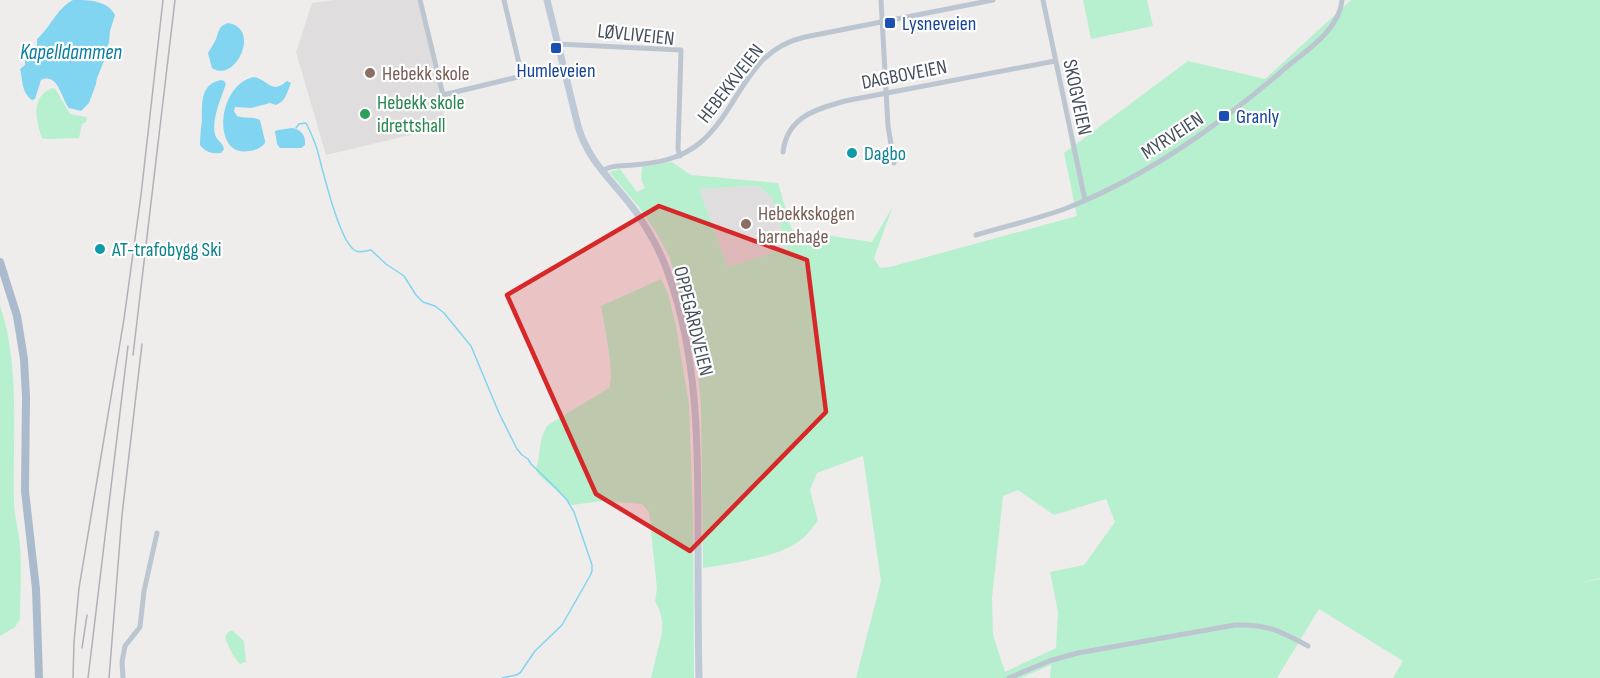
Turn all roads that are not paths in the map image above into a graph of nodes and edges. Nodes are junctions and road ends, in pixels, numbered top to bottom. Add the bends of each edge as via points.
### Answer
1 (420, 0) edge
2 (504, 0) edge
3 (548, 0) edge
4 (881, 0) edge
5 (993, 0) edge
6 (1044, 0) edge
7 (1342, 0) edge
8 (882, 22) junction
9 (558, 44) junction
10 (1055, 61) junction
11 (564, 66) junction
12 (522, 76) junction
13 (885, 93) junction
14 (783, 152) dead end
15 (680, 156) junction
16 (894, 163) dead end
17 (602, 171) junction
18 (1085, 200) junction
19 (976, 235) dead end
20 (0, 262) edge
21 (157, 533) dead end
22 (1308, 646) dead end
23 (39, 678) edge
24 (123, 678) edge
25 (699, 678) edge
26 (1009, 678) edge

1 - 12 street via 443,95
2 - 12 street
3 - 9 main road, OPPEGÅRDVEIEN
4 - 8 street
5 - 8 street, HEBEKKVEIEN
6 - 10 street, SKOGVEIEN
7 - 18 street, MYRVEIEN via 1329,29 1235,110 1165,159
8 - 13 street
8 - 15 street, HEBEKKVEIEN via 779,46 759,64 710,134
9 - 11 main road, OPPEGÅRDVEIEN
9 - 15 street, LØVLIVEIEN via 681,50
10 - 13 street, DAGBOVEIEN
10 - 18 street, SKOGVEIEN
11 - 12 street
11 - 17 main road, OPPEGÅRDVEIEN via 582,137
13 - 14 street, DAGBOVEIEN via 807,113 788,132
13 - 16 street
15 - 17 street, HEBEKKVEIEN
17 - 25 main road, OPPEGÅRDVEIEN via 651,236 669,273 682,324 696,414
18 - 19 street, MYRVEIEN
20 - 23 main road via 15,309 24,359 25,491 36,590
21 - 24 street via 140,627 125,646
22 - 26 street via 1272,628 1235,625 1078,653

